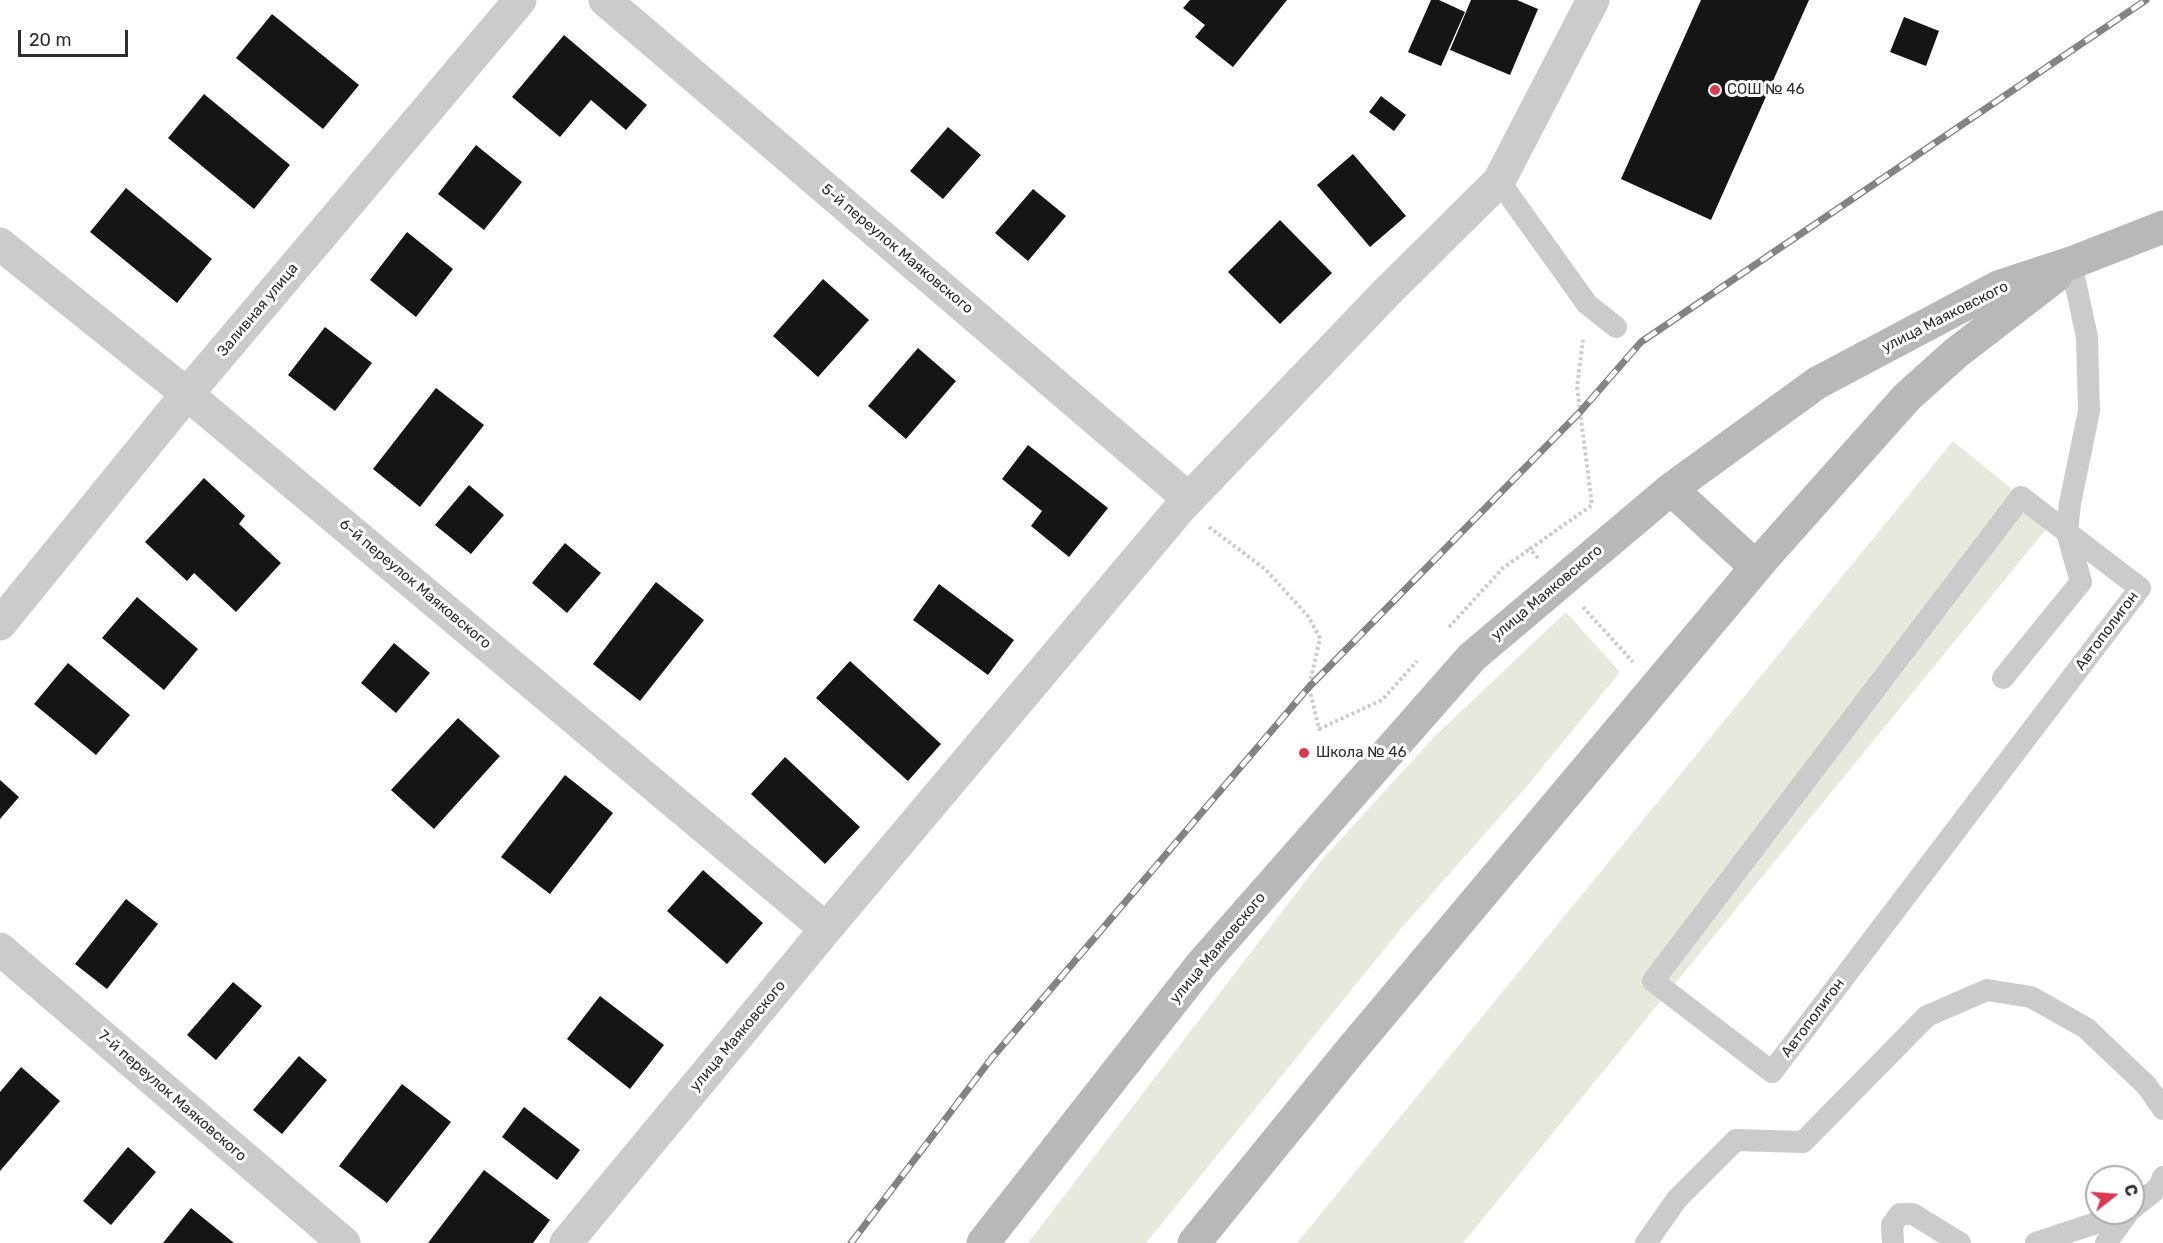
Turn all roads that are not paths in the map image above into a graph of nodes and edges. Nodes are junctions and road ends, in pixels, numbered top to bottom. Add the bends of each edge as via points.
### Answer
1 (520, 0) edge
2 (605, 0) edge
3 (1593, 0) edge
4 (1499, 181) junction
5 (2163, 227) edge
6 (0, 244) edge
7 (2072, 263) junction
8 (1616, 327) dead end
9 (187, 394) junction
10 (1671, 489) junction
11 (1186, 502) junction
12 (2067, 532) junction
13 (1756, 567) junction
14 (0, 624) edge
15 (2003, 678) dead end
16 (826, 929) junction
17 (0, 949) edge
18 (2163, 1109) edge
19 (2163, 1177) edge
20 (2145, 1198) edge
21 (2091, 1225) edge
22 (2119, 1225) edge
23 (1893, 1234) edge
24 (344, 1243) edge
25 (566, 1243) edge
26 (983, 1243) edge
27 (1194, 1243) edge
28 (1646, 1243) edge
29 (1878, 1243) edge
30 (1960, 1243) edge
31 (2036, 1243) edge
32 (2106, 1243) edge

1 - 9 street, Заливная улица
2 - 11 street, 5-й переулок Маяковского
3 - 4 street, улица Маяковского
4 - 8 lane via 1587,304
4 - 11 street, улица Маяковского via 1386,292
5 - 7 main road
6 - 9 street, 6-й переулок Маяковского
7 - 10 main road, улица Маяковского via 1998,287 1817,382
7 - 12 lane via 2087,337 2089,411
7 - 13 main road, улица Маяковского via 1956,353 1907,397
9 - 14 street, Заливная улица
9 - 16 street, 6-й переулок Маяковского
10 - 13 main road
10 - 26 main road, улица Маяковского via 1472,657 1201,965
11 - 16 street, улица Маяковского
12 - 12 lane, Автополигон via 2140,588 1772,1072 1653,981 2021,497
12 - 15 lane via 2081,582
13 - 27 main road, улица Маяковского via 1347,1054
16 - 25 street, улица Маяковского
17 - 24 street, 7-й переулок Маяковского
18 - 28 lane via 2147,1086 2086,1028 2031,997 1987,990 1927,1016 1803,1142 1736,1140 1677,1199
19 - 20 lane
21 - 31 lane
22 - 32 lane
23 - 29 lane
23 - 30 lane via 1900,1214 1913,1214

